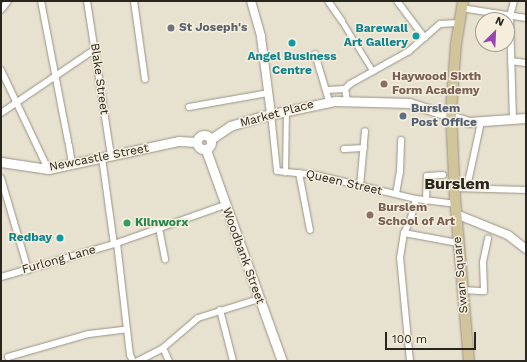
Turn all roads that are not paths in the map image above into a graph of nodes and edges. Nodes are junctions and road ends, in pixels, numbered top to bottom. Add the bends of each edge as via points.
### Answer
1 (8, 1) edge
2 (41, 1) edge
3 (87, 1) edge
4 (134, 1) edge
5 (250, 1) edge
6 (328, 1) edge
7 (397, 1) edge
8 (514, 1) edge
9 (462, 5) edge
10 (1, 10) edge
11 (493, 12) edge
12 (511, 12) edge
13 (515, 17) edge
14 (526, 18) edge
15 (342, 21) joint
16 (458, 23) junction
17 (425, 38) junction
18 (95, 49) junction
19 (511, 52) edge
20 (315, 54) dead end
21 (511, 61) junction
22 (526, 64) edge
23 (1, 70) edge
24 (373, 71) junction
25 (56, 76) junction
26 (145, 79) dead end
27 (345, 89) junction
28 (328, 90) junction
29 (268, 93) junction
30 (329, 101) junction
31 (347, 101) junction
32 (17, 103) junction
33 (189, 107) dead end
34 (286, 111) junction
35 (1, 113) edge
36 (271, 114) junction
37 (451, 118) junction
38 (526, 118) edge
39 (513, 119) junction
40 (481, 122) junction
41 (365, 131) dead end
42 (210, 139) junction
43 (401, 140) dead end
44 (196, 142) junction
45 (364, 148) junction
46 (344, 149) dead end
47 (206, 150) junction
48 (107, 157) junction
49 (1, 162) edge
50 (72, 164) junction
51 (48, 169) junction
52 (285, 172) junction
53 (299, 173) junction
54 (448, 175) junction
55 (1, 178) edge
56 (360, 186) junction
57 (467, 187) junction
58 (454, 188) junction
59 (526, 190) edge
60 (396, 194) junction
61 (416, 199) junction
62 (426, 201) junction
63 (455, 204) junction
64 (225, 205) junction
65 (456, 214) junction
66 (312, 227) dead end
67 (490, 227) junction
68 (159, 228) junction
69 (404, 233) junction
70 (488, 239) joint
71 (458, 243) junction
72 (116, 244) junction
73 (526, 249) edge
74 (165, 259) dead end
75 (28, 270) junction
76 (1, 277) edge
77 (462, 290) junction
78 (259, 299) junction
79 (220, 310) junction
80 (127, 329) junction
81 (163, 348) junction
82 (8, 357) dead end
83 (134, 361) edge
84 (138, 361) edge
85 (169, 361) edge
86 (233, 361) edge
87 (282, 361) edge
88 (410, 361) edge
89 (469, 361) edge

1 - 10 street
2 - 25 street
3 - 18 street, Blake Street
4 - 26 street
5 - 29 street via 261,37
6 - 15 street via 340,13
7 - 17 street
8 - 12 street
9 - 11 street
9 - 16 main road, Swan Square
13 - 14 street
15 - 24 street
16 - 17 street via 440,24
16 - 37 main road, Swan Square
17 - 24 street via 389,64
18 - 25 street
18 - 48 street, Blake Street
19 - 21 street
20 - 28 street
21 - 22 street
21 - 39 street
23 - 32 street
24 - 27 street
25 - 32 street
25 - 50 street
27 - 28 street
27 - 31 street
28 - 30 street
29 - 33 street
29 - 36 street
30 - 31 main road, Market Place
30 - 34 main road, Market Place
31 - 37 main road, Market Place via 409,103
32 - 35 street
32 - 51 street
34 - 36 main road, Market Place
34 - 52 street
36 - 42 main road, Market Place via 230,126
36 - 52 street via 276,169
37 - 40 main road, Market Place
37 - 54 main road, Swan Square via 453,128
38 - 39 main road, Market Place
39 - 40 main road, Market Place
40 - 57 street
41 - 45 street
42 - 44 main road via 202,135
42 - 47 main road via 211,146
43 - 60 street
44 - 47 main road via 200,148
44 - 48 main road, Newcastle Street via 178,141
45 - 46 street
45 - 56 street
47 - 64 main road, Woodbank Street
48 - 50 main road, Newcastle Street
48 - 72 street, Blake Street
49 - 51 main road, Newcastle Street
50 - 51 main road, Newcastle Street
52 - 53 street, Queen Street
53 - 56 street, Queen Street
53 - 66 street
54 - 58 main road, Swan Square
54 - 62 street via 427,176
55 - 75 street
56 - 60 street, Queen Street
57 - 58 street
57 - 59 street via 513,187
58 - 63 main road, Swan Square
60 - 61 street, Queen Street
61 - 62 street, Queen Street
61 - 69 street
62 - 63 street, Queen Street
63 - 65 main road, Swan Square
64 - 68 street, Furlong Lane
64 - 78 main road, Woodbank Street
65 - 67 street
65 - 71 main road, Swan Square
67 - 70 street
67 - 73 street via 508,235
68 - 72 street, Furlong Lane
68 - 74 street
69 - 71 street
69 - 88 street via 400,258
70 - 77 street via 483,262 484,291
71 - 77 main road, Swan Square
72 - 75 street, Furlong Lane
72 - 80 street, Blake Street
75 - 76 street, Furlong Lane
77 - 89 main road, Swan Square
78 - 79 street
78 - 87 main road, Woodbank Street
79 - 81 street via 198,318
79 - 86 street
80 - 82 street via 89,334
80 - 83 street, Blake Street via 130,355
81 - 84 street
81 - 85 street

